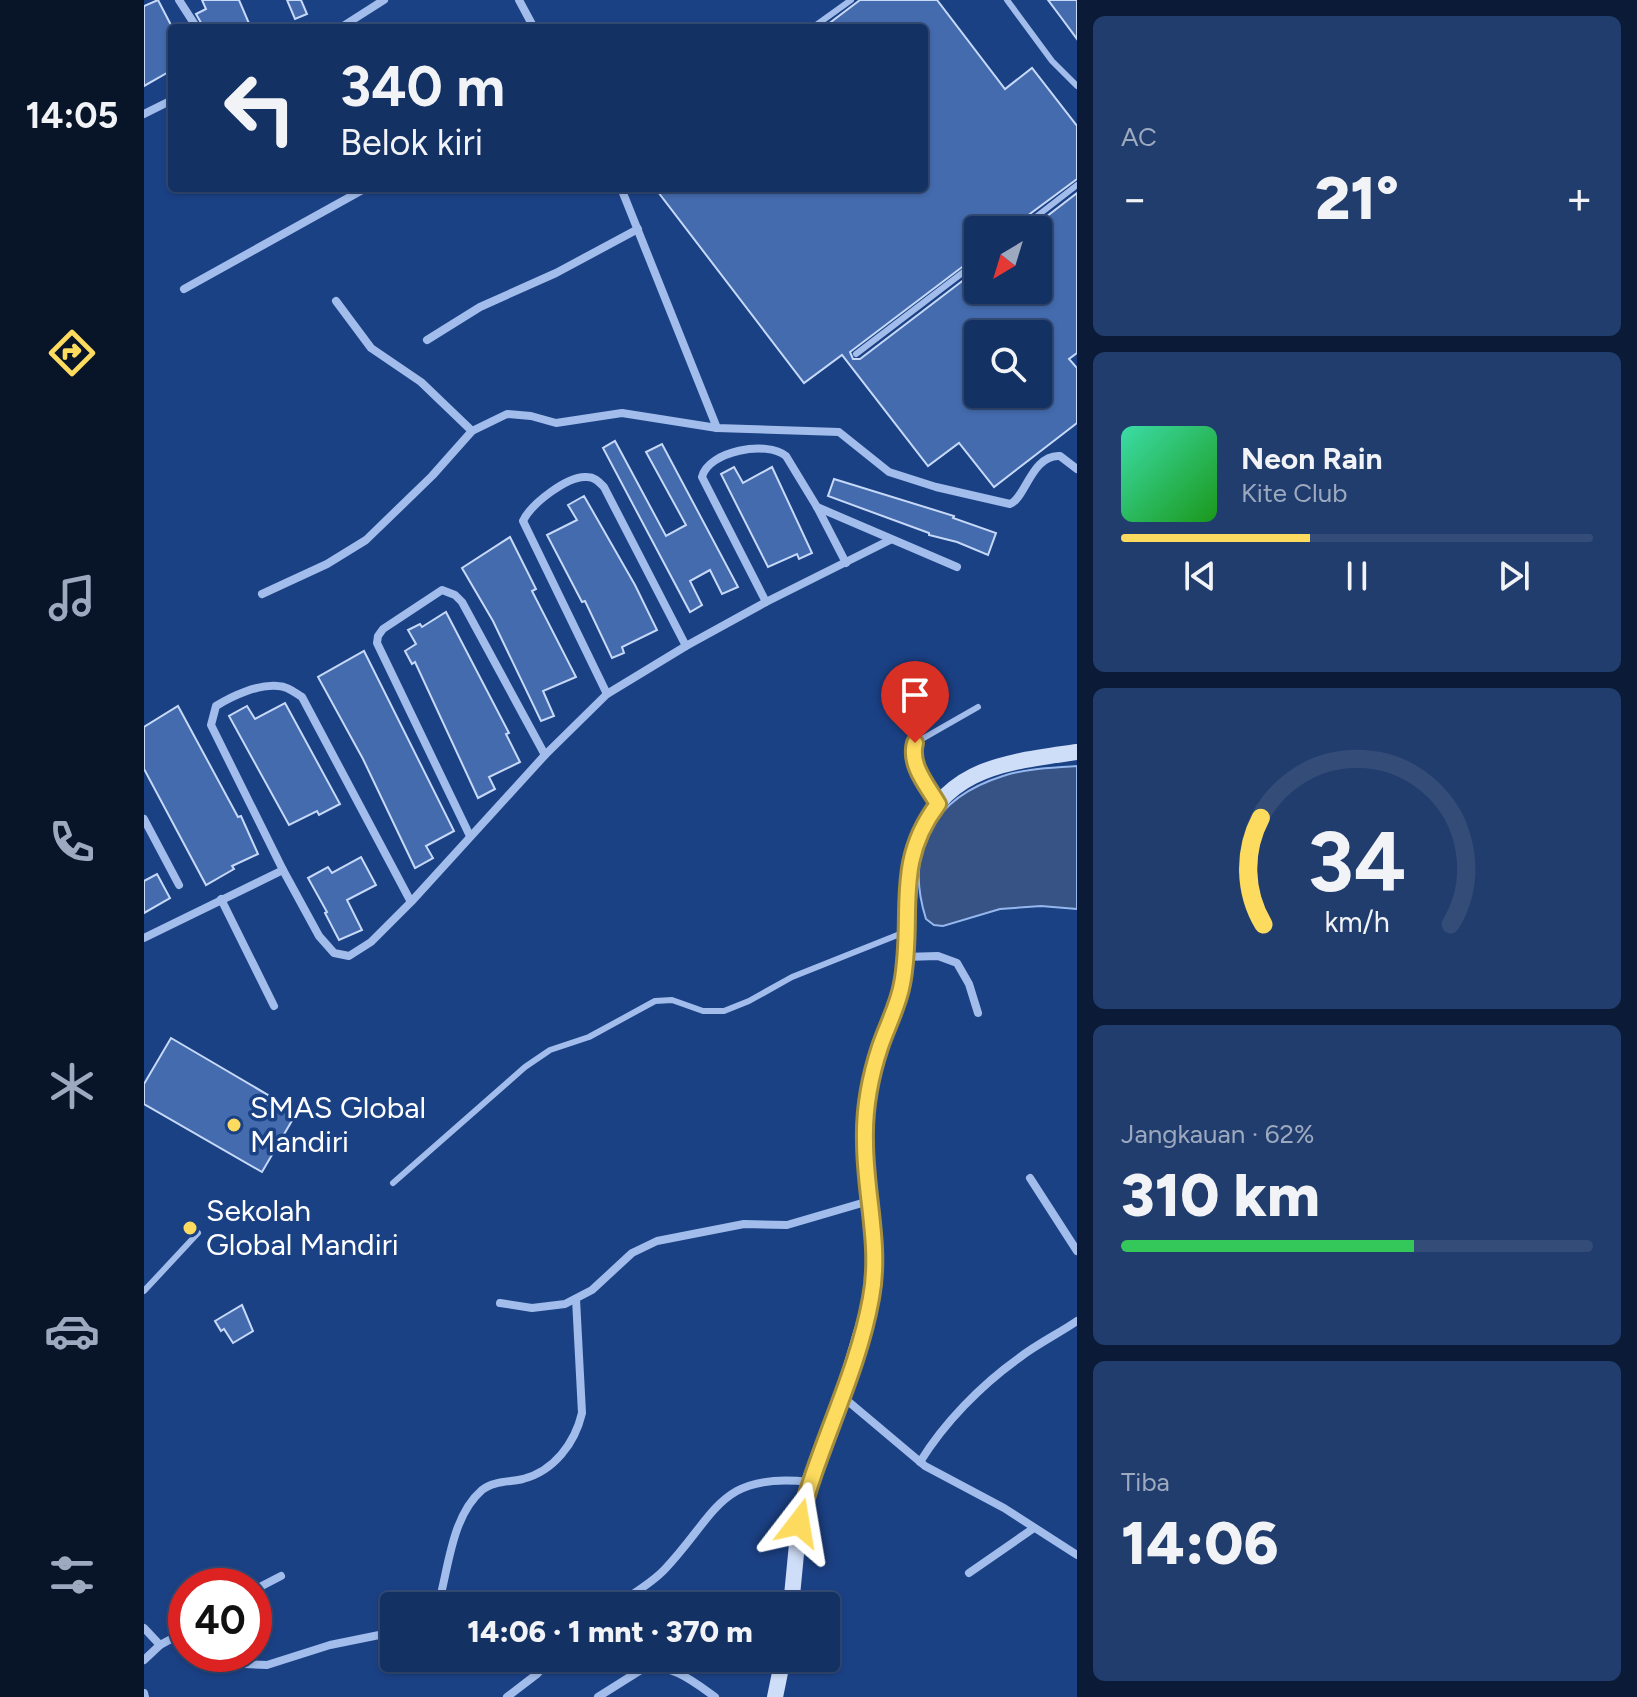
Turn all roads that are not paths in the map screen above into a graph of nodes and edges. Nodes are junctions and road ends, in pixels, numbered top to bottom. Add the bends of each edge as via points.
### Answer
1 (179, 0) edge
2 (384, 0) edge
3 (519, 0) edge
4 (851, 0) edge
5 (1007, 0) edge
6 (194, 24) edge
7 (346, 24) edge
8 (532, 24) edge
9 (818, 24) edge
10 (1077, 86) edge
11 (168, 102) edge
12 (144, 114) edge
13 (1077, 185) edge
14 (359, 192) edge
15 (623, 192) edge
16 (1037, 216) edge
17 (638, 229) junction
18 (964, 272) edge
19 (184, 289) dead end
20 (336, 301) dead end
21 (427, 340) dead end
22 (856, 354) dead end
23 (717, 428) junction
24 (472, 431) junction
25 (1077, 469) edge
26 (817, 507) junction
27 (890, 540) junction
28 (846, 563) junction
29 (957, 567) dead end
30 (262, 594) dead end
31 (766, 602) junction
32 (686, 646) junction
33 (607, 694) junction
34 (978, 707) dead end
35 (1077, 752) edge
36 (545, 755) junction
37 (938, 804) junction
38 (144, 819) edge
39 (470, 836) junction
40 (155, 840) junction
41 (144, 846) edge
42 (283, 870) junction
43 (179, 885) dead end
44 (221, 899) junction
45 (411, 902) junction
46 (906, 932) junction
47 (144, 938) edge
48 (904, 957) junction
49 (274, 1006) dead end
50 (978, 1013) dead end
51 (1030, 1178) dead end
52 (393, 1183) dead end
53 (869, 1201) junction
54 (198, 1233) dead end
55 (1077, 1251) edge
56 (144, 1291) edge
57 (576, 1299) junction
58 (500, 1303) dead end
59 (1077, 1321) edge
60 (842, 1397) junction
61 (920, 1462) junction
62 (809, 1482) junction
63 (1034, 1528) junction
64 (1077, 1555) edge
65 (969, 1573) dead end
66 (281, 1576) dead end
67 (272, 1581) edge
68 (442, 1592) edge
69 (634, 1592) edge
70 (792, 1592) edge
71 (144, 1628) edge
72 (380, 1635) edge
73 (168, 1641) edge
74 (160, 1645) junction
75 (144, 1660) edge
76 (272, 1663) edge
77 (539, 1672) edge
78 (638, 1672) edge
79 (674, 1672) edge
80 (780, 1672) edge
81 (507, 1697) edge
82 (598, 1697) edge
83 (715, 1697) edge
84 (775, 1697) edge

1 - 6 street
2 - 7 street
3 - 8 street
4 - 9 lane
5 - 10 lane
11 - 12 street
13 - 16 lane
14 - 19 street
15 - 17 street
17 - 21 street via 480,307
17 - 23 street
18 - 22 lane
20 - 24 street via 371,348 421,382
23 - 24 street via 639,414 556,423 507,414
23 - 25 street via 839,432 889,472 1010,504 1051,457 1060,456
24 - 30 street via 366,540
26 - 27 street
26 - 28 street
26 - 31 street via 779,450 729,453 703,470
27 - 28 street
27 - 29 street
28 - 31 street
31 - 32 street
32 - 33 street
32 - 33 street via 604,487 583,476 547,494 523,521
33 - 36 street
34 - 37 lane via 915,743 915,765
35 - 37 street via 1003,763 966,780
36 - 39 street
36 - 39 street via 455,595 442,590 383,629 377,643
37 - 46 street via 913,849
38 - 40 street
39 - 45 street
40 - 41 street
40 - 43 street
42 - 44 street
42 - 45 street via 319,936 342,957 360,951
42 - 45 street via 211,725 216,706 226,700 278,685 302,697
44 - 47 street
44 - 49 street
46 - 48 street
46 - 52 lane via 792,977 724,1011 655,1001 589,1037 542,1054
48 - 50 street via 938,956 957,963
48 - 53 street via 898,1000 869,1086
51 - 55 street
53 - 57 street via 787,1225 744,1224 657,1241 632,1253
53 - 60 street via 874,1277
54 - 56 lane
57 - 58 street via 532,1308
57 - 68 street via 582,1413 578,1430 547,1468 483,1488 461,1519
59 - 61 street via 1000,1373 953,1418
60 - 61 street
60 - 62 street
61 - 63 street
62 - 69 street via 782,1479 739,1488 662,1572
62 - 70 street
63 - 64 street
63 - 65 street
66 - 67 street
71 - 74 street
72 - 76 street
73 - 74 street
74 - 75 street
77 - 81 street
78 - 82 street
79 - 83 street
80 - 84 street

